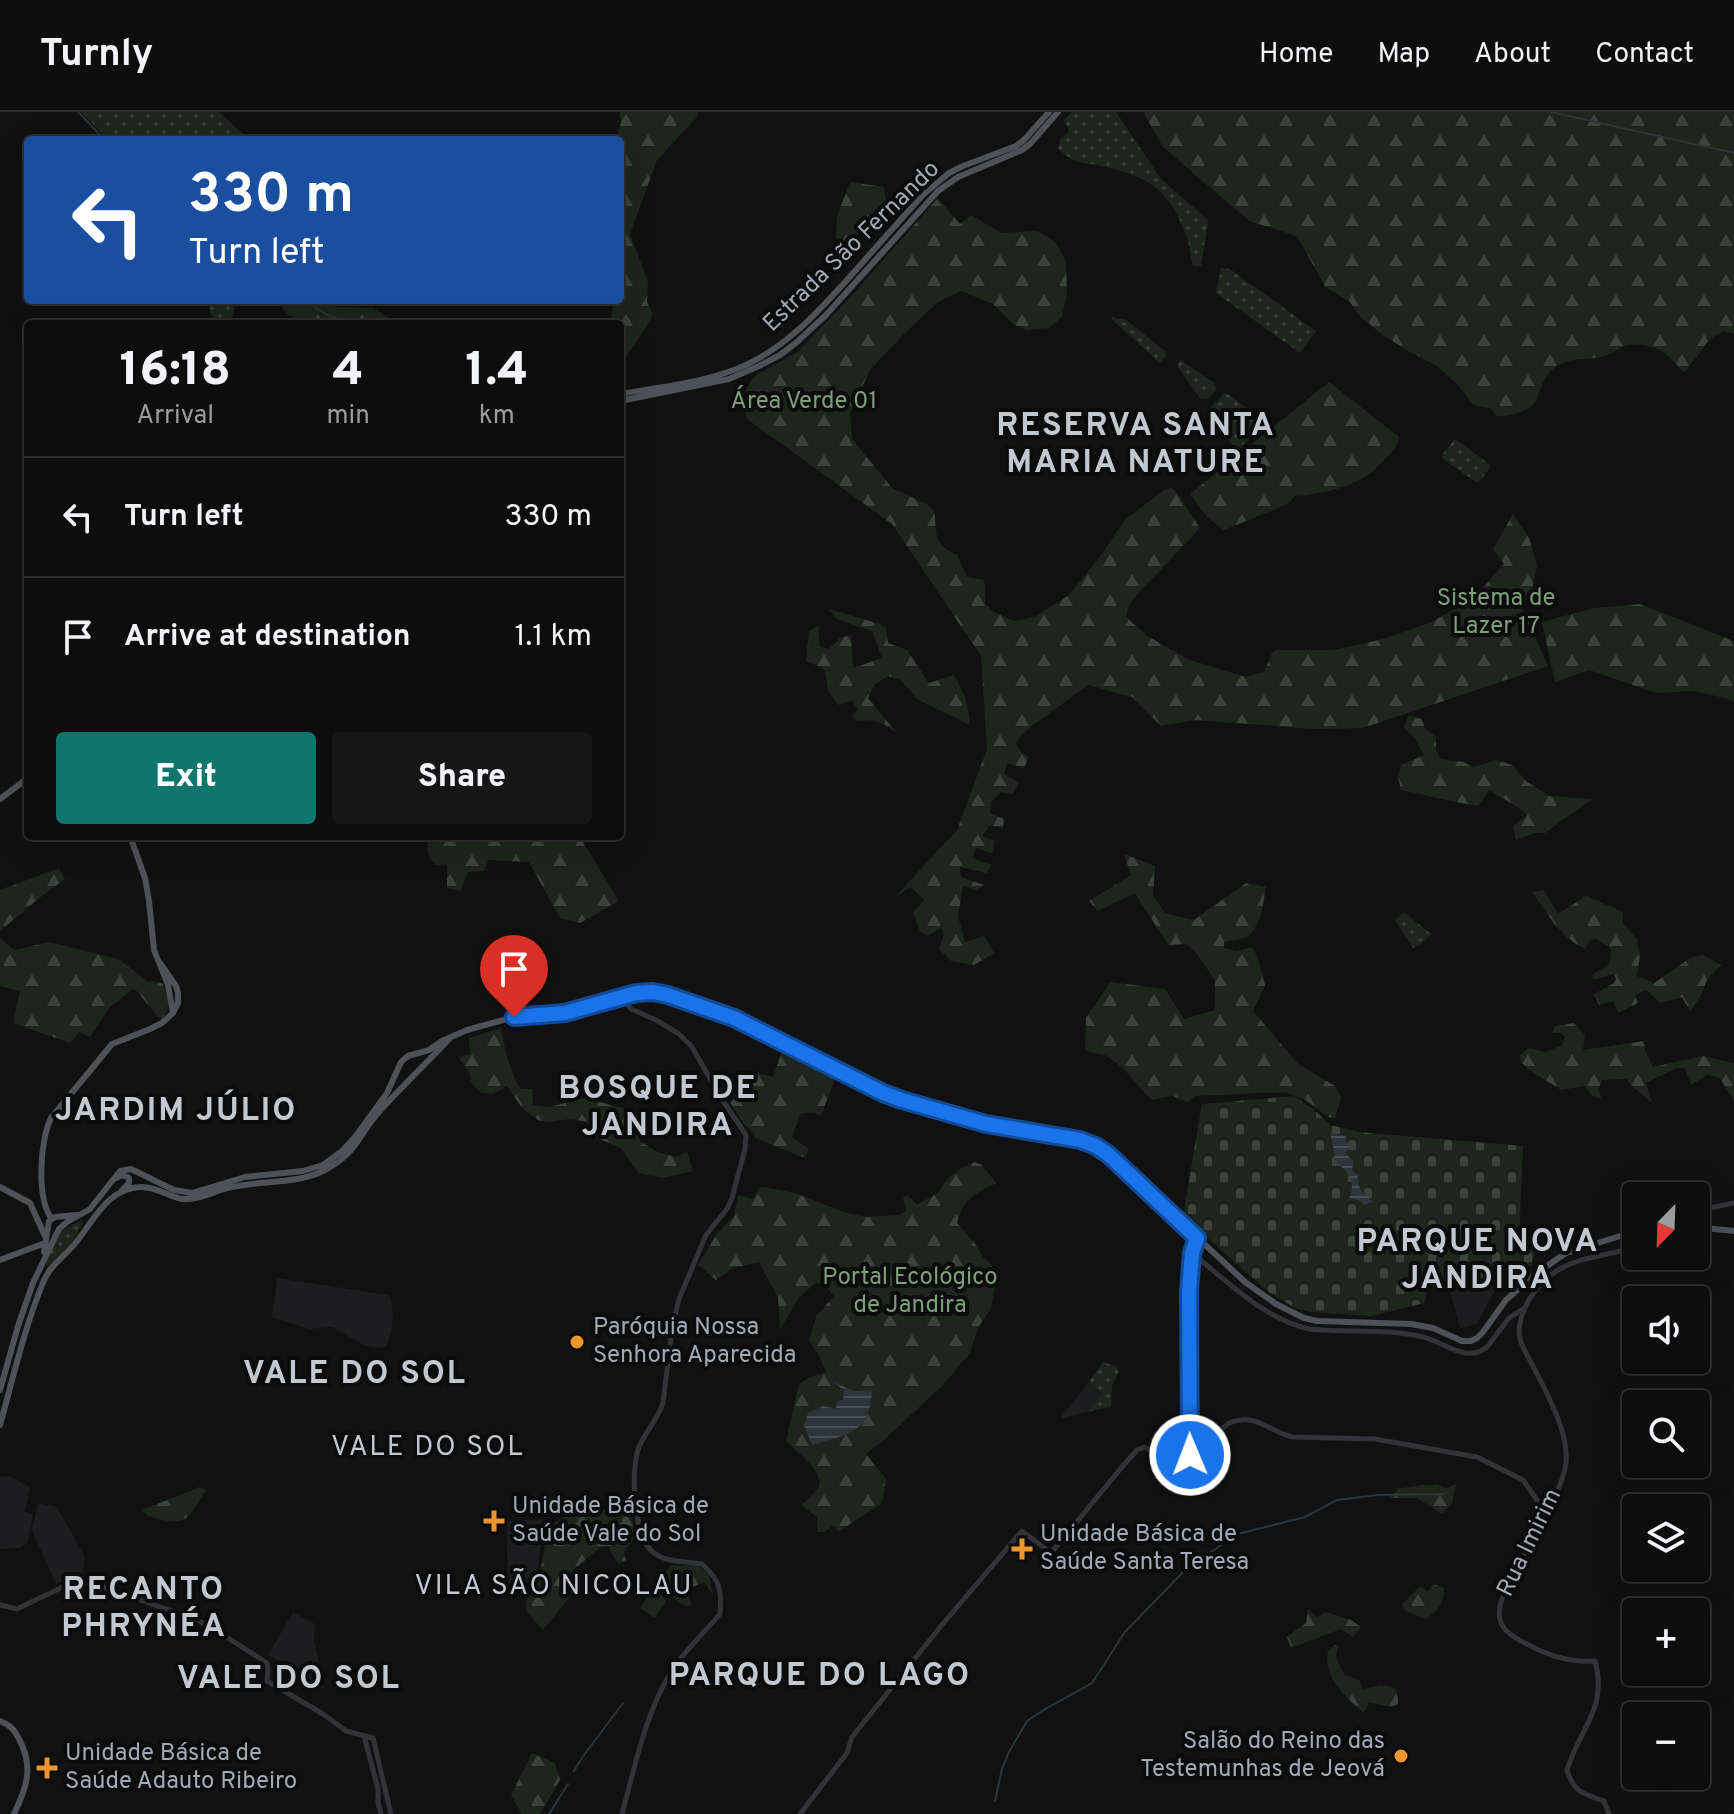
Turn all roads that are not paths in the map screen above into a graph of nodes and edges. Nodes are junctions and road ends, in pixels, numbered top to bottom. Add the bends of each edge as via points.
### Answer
1 (1049, 112) edge
2 (1058, 112) edge
3 (624, 393) edge
4 (624, 400) edge
5 (24, 781) edge
6 (0, 799) edge
7 (131, 840) edge
8 (620, 997) junction
9 (452, 1036) junction
10 (416, 1053) junction
11 (425, 1064) junction
12 (394, 1075) junction
13 (407, 1083) junction
14 (113, 1180) junction
15 (0, 1187) edge
16 (120, 1192) junction
17 (44, 1196) junction
18 (30, 1203) junction
19 (1734, 1203) edge
20 (1710, 1208) edge
21 (81, 1215) junction
22 (52, 1219) junction
23 (1710, 1228) edge
24 (1734, 1231) edge
25 (1622, 1235) edge
26 (1197, 1238) junction
27 (46, 1240) junction
28 (1622, 1250) edge
29 (1192, 1253) junction
30 (44, 1258) junction
31 (0, 1260) edge
32 (1524, 1309) junction
33 (0, 1390) edge
34 (0, 1425) edge
35 (1190, 1455) junction
36 (1546, 1513) junction
37 (0, 1605) edge
38 (0, 1721) edge
39 (364, 1736) junction
40 (14, 1814) edge
41 (381, 1814) edge
42 (391, 1814) edge
43 (622, 1814) edge
44 (800, 1814) edge
45 (1609, 1814) edge

1 - 3 main road, Estrada São Fernando via 1016,146 963,166 936,183 786,341 729,372
2 - 4 main road, Estrada São Fernando via 1022,150 938,191 826,315 780,355 729,379
5 - 6 main road
7 - 17 main road via 145,878 154,950 174,1013 112,1044 51,1118 41,1153
8 - 9 main road via 565,1013 514,1017
8 - 26 main road via 653,992 679,999 734,1018 902,1100 1096,1146
8 - 43 street via 692,1047 746,1135 732,1198 706,1235 679,1299 665,1392 639,1447 634,1473 645,1544 660,1557 702,1564 710,1571 720,1587 720,1614 669,1675 644,1730
9 - 10 main road
9 - 11 main road
10 - 11 main road
10 - 12 main road via 401,1062
11 - 13 main road
12 - 13 main road
12 - 14 main road via 355,1137 323,1165 245,1177 192,1193 131,1169 120,1171
13 - 16 main road via 345,1156 315,1175 242,1185 191,1199 146,1187
14 - 16 main road via 120,1175 129,1178
14 - 21 main road
15 - 18 main road
16 - 34 main road via 49,1270
17 - 18 main road
17 - 22 main road
18 - 27 main road
19 - 20 street
21 - 22 main road
21 - 30 main road via 59,1229
22 - 27 main road
23 - 24 main road
25 - 26 main road via 1566,1253 1525,1283 1477,1338 1467,1341 1394,1322 1304,1318 1261,1294
26 - 29 street
27 - 30 main road
27 - 31 main road
28 - 32 street via 1560,1268 1543,1281
29 - 32 street via 1266,1311 1309,1329 1409,1334 1472,1354 1483,1351 1509,1318
29 - 35 street
30 - 33 main road
32 - 36 street, Rua Imirim via 1520,1337 1555,1411 1565,1451 1562,1479
35 - 36 street via 1229,1423 1243,1420 1293,1437 1375,1439 1468,1454 1523,1480
35 - 44 street via 1173,1465 1145,1447 1137,1450 1051,1553 1022,1531 852,1737 847,1753
36 - 45 street, Rua Imirim via 1501,1600 1499,1617 1513,1637 1544,1653 1595,1661 1597,1700 1567,1770 1583,1794 1604,1801
37 - 39 street via 17,1609 84,1580 200,1621 267,1663 267,1681 346,1731
38 - 40 main road via 13,1729 27,1753 25,1792
39 - 41 street
39 - 42 street via 373,1738

